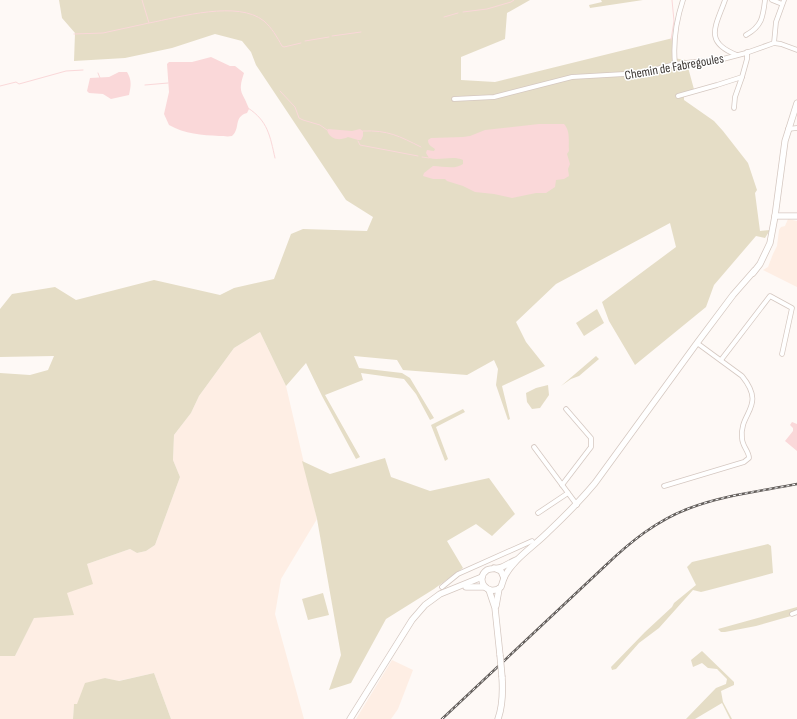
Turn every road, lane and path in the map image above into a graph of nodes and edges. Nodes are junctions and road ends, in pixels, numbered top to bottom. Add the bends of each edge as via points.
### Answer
1 (682, 0) edge
2 (725, 0) edge
3 (765, 0) edge
4 (772, 0) edge
5 (783, 2) edge
6 (746, 35) dead end
7 (774, 43) junction
8 (797, 50) edge
9 (747, 52) junction
10 (737, 55) junction
11 (677, 64) junction
12 (742, 77) junction
13 (678, 96) dead end
14 (454, 99) dead end
15 (797, 103) edge
16 (734, 108) dead end
17 (796, 112) edge
18 (797, 128) edge
19 (788, 129) junction
20 (775, 216) junction
21 (797, 216) edge
22 (699, 344) junction
23 (782, 354) dead end
24 (721, 360) junction
25 (566, 409) dead end
26 (534, 447) dead end
27 (562, 485) junction
28 (664, 486) dead end
29 (568, 493) junction
30 (577, 505) junction
31 (538, 513) dead end
32 (532, 541) dead end
33 (520, 558) junction
34 (484, 562) junction
35 (491, 569) junction
36 (482, 577) junction
37 (504, 578) junction
38 (442, 587) dead end
39 (486, 588) junction
40 (499, 589) junction
41 (452, 590) junction
42 (496, 608) junction
43 (797, 612) edge
44 (792, 614) dead end
45 (350, 719) edge
46 (498, 719) edge

1 - 11 street via 676,24
2 - 10 street via 714,29 715,37 723,50
3 - 6 street via 763,17 753,31
4 - 5 street
5 - 7 street via 776,22
7 - 8 street
7 - 9 street, Chemin de Fabregoules
9 - 10 street, Chemin de Fabregoules
9 - 12 street
10 - 11 street, Chemin de Fabregoules
11 - 14 street, Chemin de Fabregoules via 635,74 572,77 494,97
12 - 13 street
12 - 16 street
15 - 17 main road
17 - 19 main road
18 - 19 street
19 - 20 main road
20 - 21 main road
20 - 22 main road via 770,243 760,264 733,295
22 - 24 street
22 - 30 main road
23 - 24 street via 792,308 770,296
24 - 28 street via 742,376 752,394 753,402 742,428 744,447 749,458 744,462
25 - 27 street via 592,442 591,447
26 - 27 street
27 - 29 street
29 - 30 street
29 - 31 street
30 - 33 main road
32 - 34 street
33 - 35 main road
33 - 37 main road
34 - 35 street
34 - 38 street via 458,574
35 - 36 main road
35 - 37 main road via 501,571
36 - 39 main road via 482,583
36 - 41 main road
37 - 40 main road
39 - 40 main road
39 - 41 main road via 472,586
39 - 42 main road
40 - 42 main road
41 - 45 main road via 430,600 412,620
42 - 46 main road, bridge via 503,694
43 - 44 street

